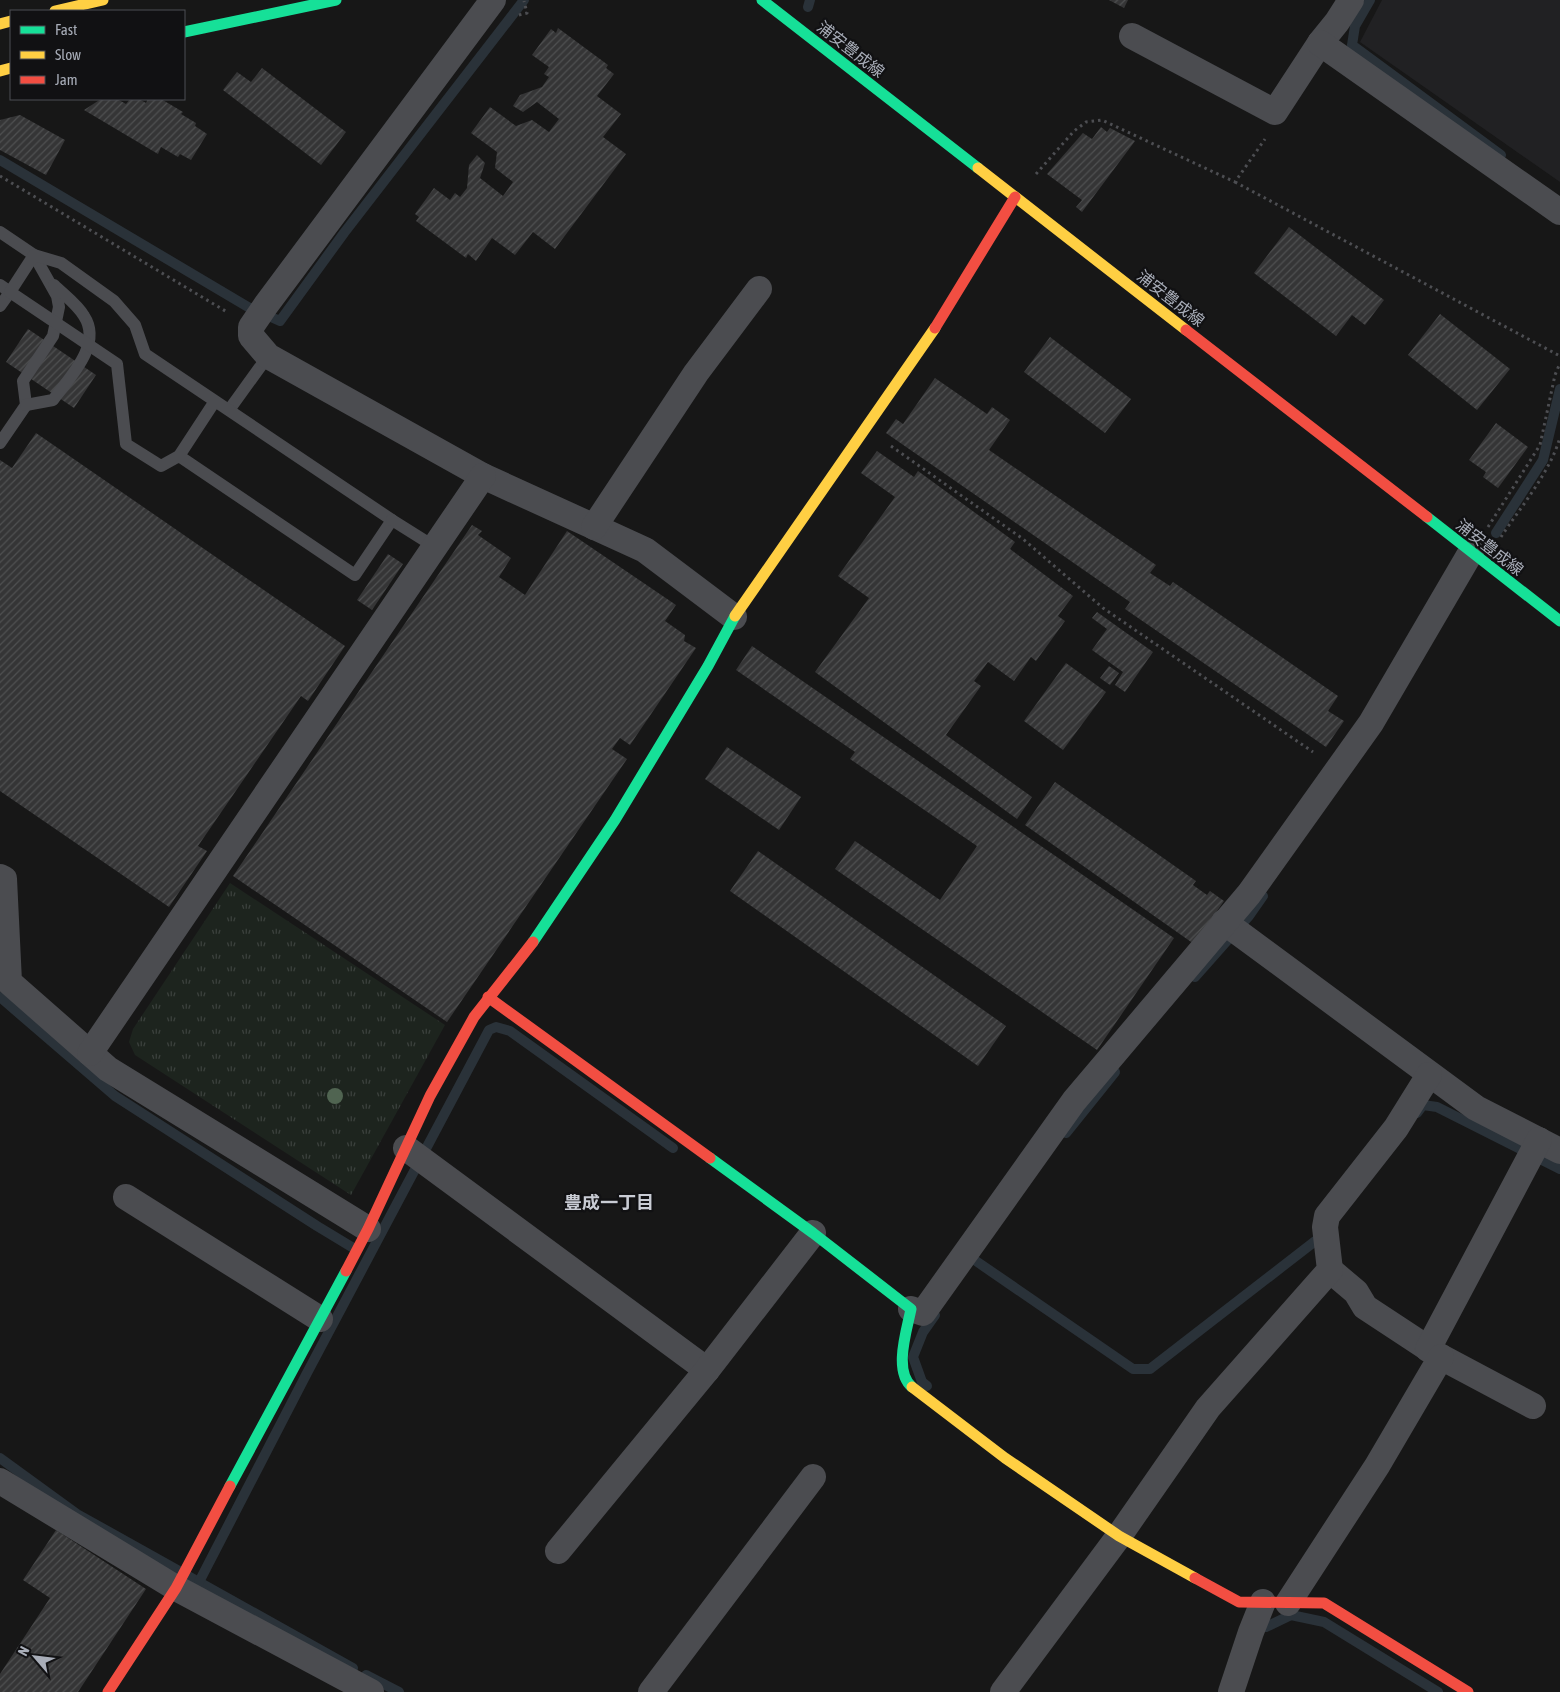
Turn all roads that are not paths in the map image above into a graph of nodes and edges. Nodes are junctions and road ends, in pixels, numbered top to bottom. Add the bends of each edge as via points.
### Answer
1 (103, 0) edge
2 (336, 0) edge
3 (493, 0) edge
4 (762, 0) edge
5 (779, 0) edge
6 (1351, 0) edge
7 (59, 10) edge
8 (782, 16) junction
9 (185, 32) edge
10 (1132, 36) dead end
11 (1320, 44) junction
12 (1015, 197) junction
13 (1560, 212) edge
14 (0, 232) edge
15 (34, 255) junction
16 (49, 280) junction
17 (5, 289) edge
18 (759, 289) dead end
19 (0, 306) edge
20 (57, 324) junction
21 (88, 345) junction
22 (268, 356) junction
23 (215, 401) junction
24 (26, 405) junction
25 (229, 410) junction
26 (0, 444) edge
27 (179, 456) junction
28 (483, 476) junction
29 (392, 520) junction
30 (594, 527) junction
31 (435, 547) junction
32 (1478, 558) junction
33 (734, 617) junction
34 (1560, 621) edge
35 (0, 877) edge
36 (1232, 928) junction
37 (488, 997) junction
38 (90, 1053) junction
39 (1429, 1075) junction
40 (1540, 1150) edge
41 (416, 1155) junction
42 (126, 1197) dead end
43 (364, 1236) junction
44 (807, 1241) junction
45 (1330, 1270) junction
46 (909, 1317) junction
47 (320, 1319) junction
48 (1435, 1353) junction
49 (707, 1370) junction
50 (1533, 1406) dead end
51 (813, 1476) dead end
52 (0, 1481) edge
53 (1119, 1536) junction
54 (558, 1551) dead end
55 (182, 1578) junction
56 (1276, 1602) junction
57 (108, 1692) edge
58 (370, 1692) edge
59 (651, 1692) edge
60 (1003, 1692) edge
61 (1231, 1692) edge
62 (1468, 1692) edge

1 - 7 street
2 - 9 street
3 - 22 street via 257,317 251,336
4 - 8 street, 浦安豊成線
5 - 8 street
6 - 11 street
8 - 12 street, 浦安豊成線
10 - 11 street via 1275,112
11 - 13 street
12 - 32 street, 浦安豊成線
12 - 33 street via 928,340
14 - 15 lane
15 - 16 lane
15 - 17 lane
15 - 23 lane via 61,264 114,301 135,325 145,354
16 - 20 lane via 57,296
16 - 21 lane via 83,314 89,325
17 - 19 lane
17 - 20 lane
18 - 30 street via 696,373
20 - 21 lane
20 - 24 lane via 53,336 23,380
21 - 24 lane via 86,355 53,400
21 - 27 lane via 117,364 126,444 160,466
22 - 25 lane
22 - 28 street
23 - 25 lane
23 - 27 lane
24 - 26 lane
25 - 29 lane
27 - 29 lane via 355,575
28 - 30 street
28 - 31 street
29 - 31 lane
30 - 33 street via 645,550
31 - 38 street
32 - 34 street, 浦安豊成線
32 - 36 street via 1370,723 1249,894
33 - 37 street via 615,820 544,927
35 - 38 street via 4,879 9,982
36 - 39 street
36 - 46 street via 1074,1101 923,1312
37 - 41 street via 430,1096
37 - 44 street
38 - 43 street via 108,1069
39 - 40 street
39 - 45 street via 1396,1128 1328,1216
40 - 48 street
41 - 43 street
41 - 49 street
42 - 47 street
43 - 47 street
44 - 46 street
44 - 49 street
45 - 48 street via 1356,1292 1366,1307
45 - 53 street via 1208,1408
46 - 53 street via 902,1362 907,1383 1005,1458
47 - 55 street
48 - 50 street
48 - 56 street via 1377,1466
49 - 54 street
51 - 59 street
52 - 55 street
53 - 56 street via 1239,1602
53 - 60 street
55 - 57 street
55 - 58 street
56 - 61 street via 1250,1632
56 - 62 street via 1324,1603

